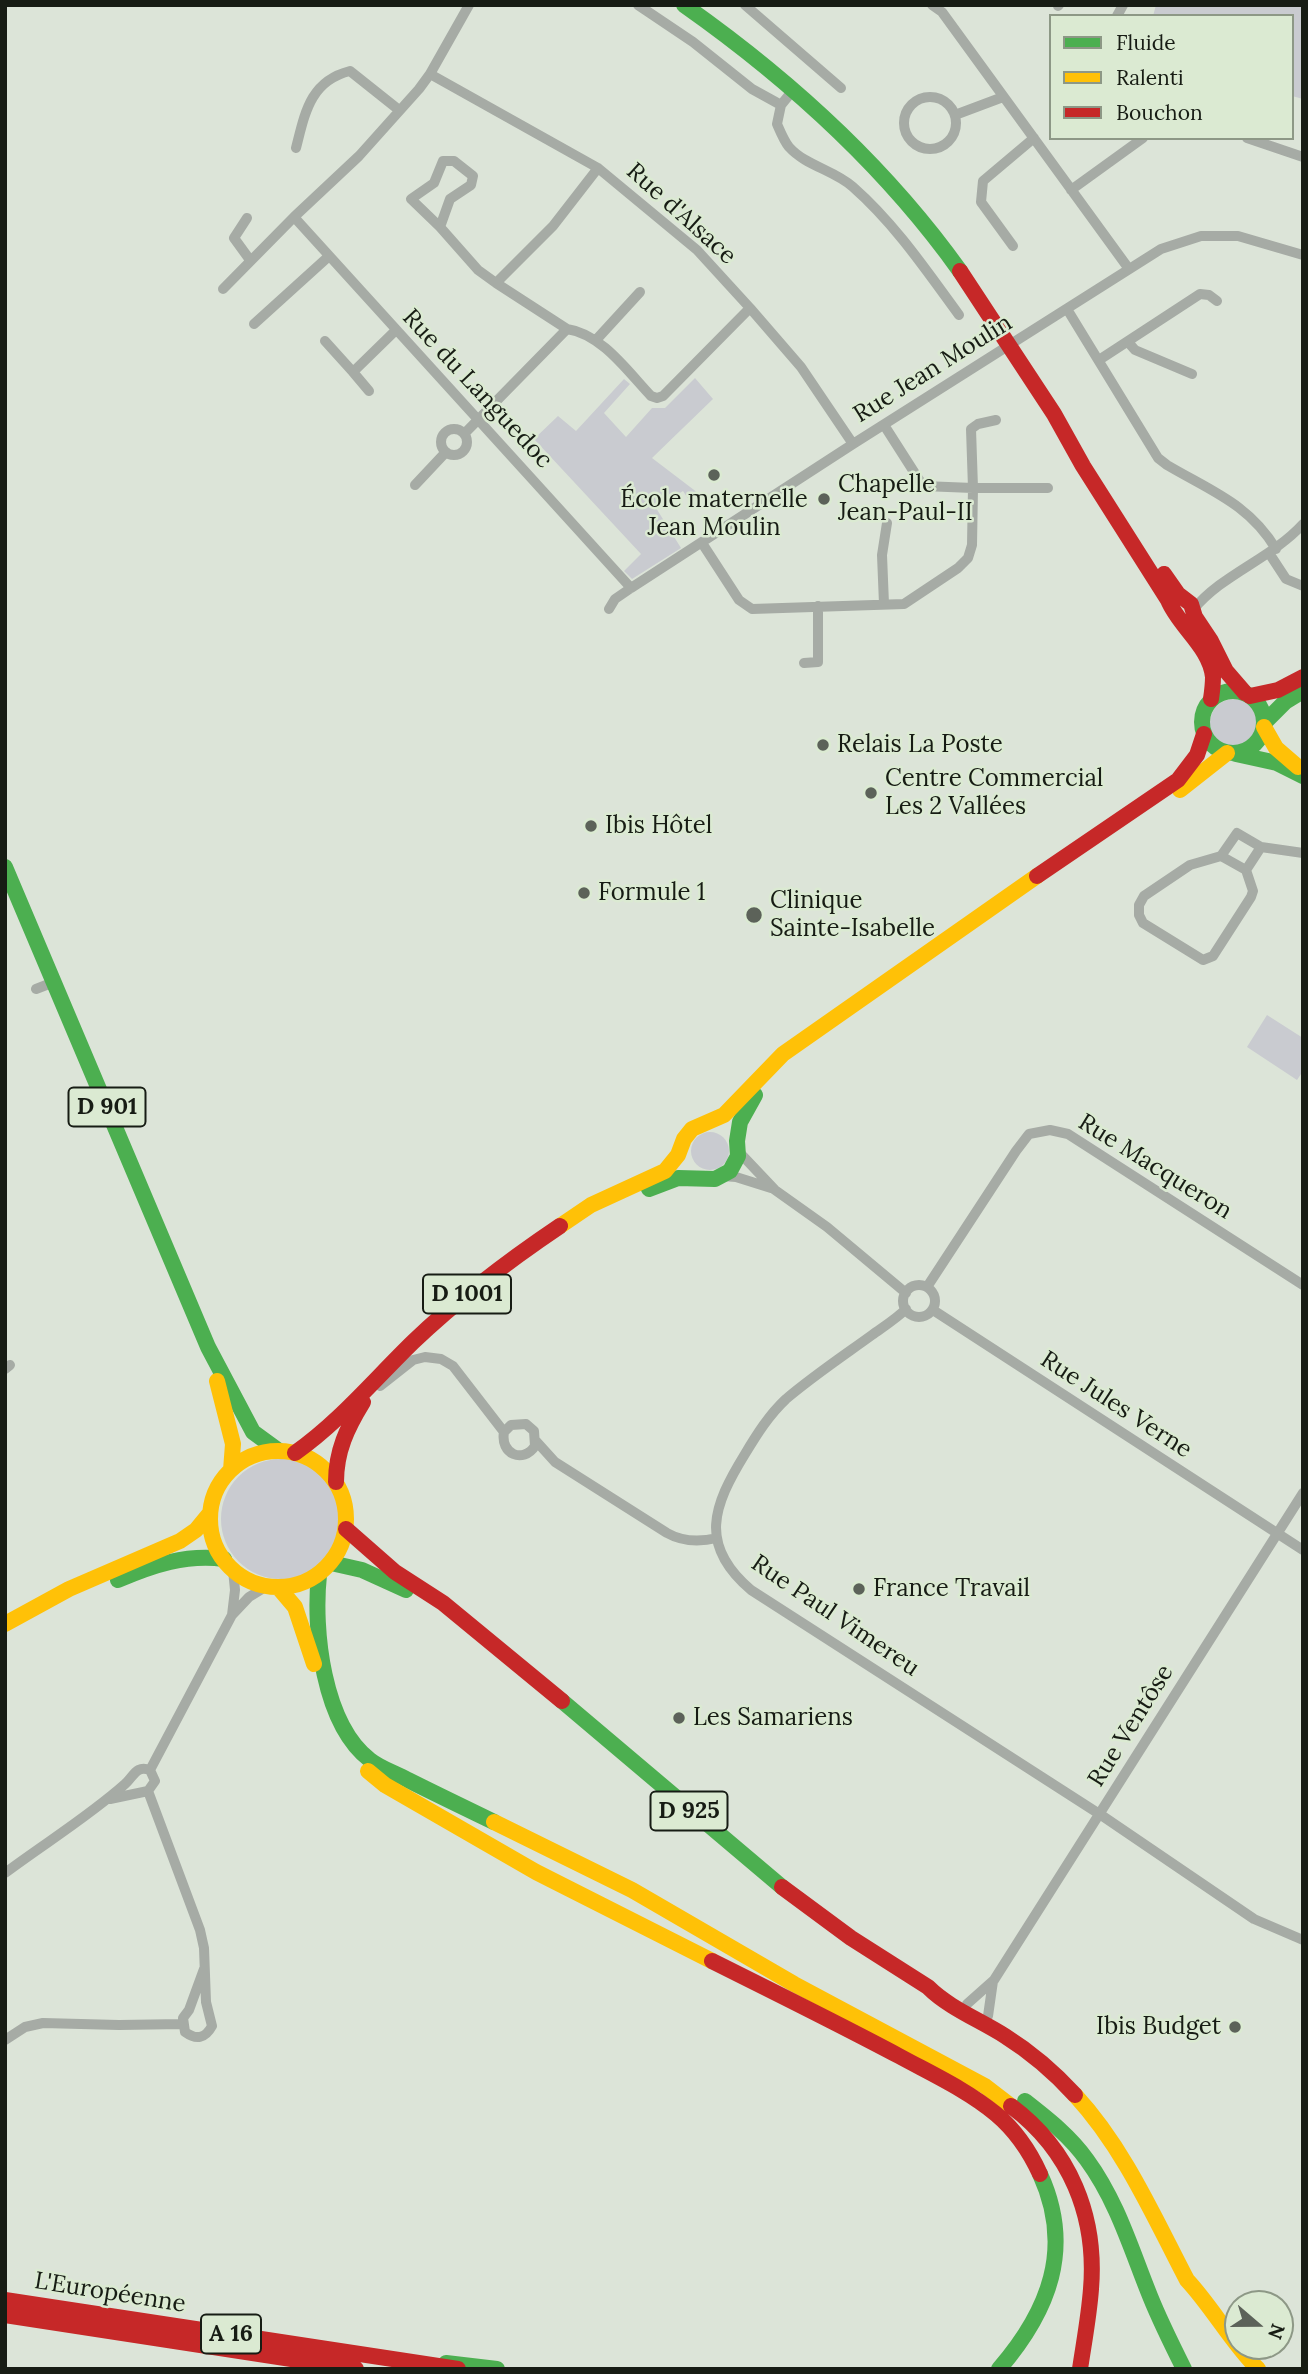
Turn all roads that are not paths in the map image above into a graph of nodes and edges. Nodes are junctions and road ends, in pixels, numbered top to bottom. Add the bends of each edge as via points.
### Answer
1 (469, 5) edge
2 (638, 5) edge
3 (745, 5) edge
4 (932, 5) edge
5 (694, 8) edge
6 (945, 9) edge
7 (430, 74) junction
8 (841, 88) dead end
9 (794, 89) junction
10 (1003, 97) junction
11 (781, 105) junction
12 (399, 110) junction
13 (955, 115) junction
14 (1034, 138) junction
15 (1253, 140) edge
16 (1127, 143) edge
17 (296, 148) dead end
18 (1303, 157) edge
19 (597, 168) junction
20 (1071, 190) junction
21 (293, 217) junction
22 (247, 218) dead end
23 (440, 227) junction
24 (1013, 246) dead end
25 (1303, 255) edge
26 (328, 257) junction
27 (250, 260) junction
28 (1129, 269) junction
29 (496, 283) junction
30 (223, 289) dead end
31 (640, 292) dead end
32 (1217, 301) dead end
33 (750, 308) junction
34 (1067, 309) junction
35 (959, 315) dead end
36 (254, 324) dead end
37 (567, 329) junction
38 (395, 331) junction
39 (596, 340) junction
40 (325, 341) dead end
41 (1128, 342) junction
42 (1010, 345) junction
43 (1099, 360) junction
44 (353, 372) junction
45 (1192, 374) dead end
46 (369, 391) dead end
47 (477, 420) junction
48 (996, 420) dead end
49 (884, 425) junction
50 (464, 434) junction
51 (853, 444) junction
52 (446, 452) junction
53 (415, 485) dead end
54 (973, 488) junction
55 (1048, 488) dead end
56 (887, 523) dead end
57 (1303, 524) edge
58 (702, 543) junction
59 (1273, 551) junction
60 (1303, 586) edge
61 (631, 588) junction
62 (884, 604) junction
63 (818, 606) junction
64 (608, 608) dead end
65 (1184, 608) junction
66 (804, 663) dead end
67 (1303, 677) edge
68 (1303, 691) edge
69 (1248, 694) junction
70 (1211, 699) junction
71 (1264, 724) junction
72 (1204, 734) junction
73 (1232, 753) junction
74 (1303, 770) edge
75 (1303, 776) edge
76 (1261, 846) junction
77 (1303, 853) edge
78 (1221, 856) junction
79 (5, 867) edge
80 (1246, 870) junction
81 (54, 982) junction
82 (36, 989) dead end
83 (708, 1122) junction
84 (738, 1146) junction
85 (682, 1147) junction
86 (723, 1177) junction
87 (702, 1178) junction
88 (775, 1190) junction
89 (567, 1222) junction
90 (1303, 1286) edge
91 (927, 1287) junction
92 (906, 1293) junction
93 (906, 1309) junction
94 (933, 1310) junction
95 (208, 1347) junction
96 (378, 1378) junction
97 (366, 1396) junction
98 (504, 1432) junction
99 (536, 1441) junction
100 (287, 1452) junction
101 (529, 1453) junction
102 (555, 1462) junction
103 (231, 1470) junction
104 (336, 1482) junction
105 (1303, 1493) edge
106 (210, 1513) junction
107 (346, 1529) junction
108 (1277, 1534) junction
109 (717, 1538) junction
110 (1303, 1550) edge
111 (331, 1563) junction
112 (228, 1564) junction
113 (319, 1575) junction
114 (272, 1587) junction
115 (232, 1615) junction
116 (461, 1620) junction
117 (5, 1622) edge
118 (5, 1635) edge
119 (150, 1770) junction
120 (131, 1778) junction
121 (144, 1791) junction
122 (106, 1800) junction
123 (1099, 1814) junction
124 (5, 1873) edge
125 (1303, 1940) edge
126 (204, 1969) junction
127 (993, 1980) junction
128 (928, 1987) junction
129 (967, 2004) junction
130 (190, 2010) junction
131 (208, 2012) junction
132 (988, 2016) junction
133 (183, 2024) junction
134 (5, 2040) edge
135 (912, 2046) junction
136 (890, 2051) junction
137 (1200, 2294) junction
138 (5, 2300) edge
139 (5, 2315) edge
140 (347, 2353) junction
141 (356, 2369) edge
142 (457, 2369) edge
143 (497, 2369) edge
144 (999, 2369) edge
145 (1072, 2369) edge
146 (1080, 2369) edge
147 (1184, 2369) edge
148 (1258, 2369) edge

1 - 7 street
2 - 11 street via 752,89
3 - 8 street
4 - 6 street
5 - 9 main road
6 - 10 street
7 - 12 street
7 - 19 street, Rue d'Alsace
9 - 11 street
9 - 42 main road via 904,200
10 - 13 street
10 - 14 street
11 - 35 street via 776,124 788,146 802,159 851,185 877,210
12 - 17 street via 350,71 334,75 308,102
12 - 21 street via 359,156
13 - 13 street via 939,98 922,97 905,114 905,131 916,145 933,149 949,141
14 - 20 street
14 - 24 street via 983,181 981,202
15 - 18 street
16 - 20 street
19 - 29 street via 552,226
19 - 33 street, Rue d'Alsace via 697,250
20 - 28 street
21 - 26 street, Rue du Languedoc
21 - 27 street
22 - 27 street via 234,238
23 - 23 street via 411,199 434,183 443,161 454,161 473,176 471,185 450,199
23 - 29 street via 478,270
25 - 28 street, Rue Jean Moulin via 1251,238 1201,236 1161,249
26 - 36 street
26 - 38 street, Rue du Languedoc
27 - 30 street
28 - 34 street, Rue Jean Moulin
29 - 37 street
31 - 39 street
32 - 41 street via 1200,295
33 - 39 street via 657,398
33 - 51 street, Rue d'Alsace via 800,367
34 - 42 street, Rue Jean Moulin
34 - 43 street
37 - 39 street
37 - 47 street
38 - 44 street
38 - 47 street, Rue du Languedoc
40 - 44 street
41 - 43 street
41 - 45 street via 1135,350
42 - 49 street, Rue Jean Moulin
42 - 65 main road via 1054,414 1087,452
43 - 59 street via 1158,458 1238,504 1254,518
44 - 46 street
47 - 50 street
47 - 61 street, Rue du Languedoc
48 - 54 street via 971,429
49 - 51 street, Rue Jean Moulin
49 - 54 street via 923,486
50 - 52 street via 463,451
50 - 52 street via 447,431 440,441
51 - 58 street, Rue Jean Moulin
52 - 53 street
54 - 55 street
54 - 62 street via 968,558 904,604
56 - 62 street via 882,555
57 - 59 street
58 - 61 street, Rue Jean Moulin
58 - 63 street via 739,600 752,609
59 - 60 street via 1286,579
59 - 65 street
61 - 64 street, Rue Jean Moulin
62 - 63 street
63 - 66 street via 818,662
65 - 69 main road via 1226,671
65 - 70 main road via 1209,660
67 - 69 main road via 1267,695
68 - 71 main road
69 - 70 main road via 1227,691
69 - 71 main road via 1261,707
70 - 72 main road via 1202,715
71 - 73 main road via 1252,748
71 - 74 main road via 1276,748
72 - 73 main road via 1213,747
72 - 83 main road via 1186,772 1163,792 815,1030 772,1063 724,1115
73 - 75 main road via 1261,758
73 - 84 main road via 1037,883 788,1060 746,1108
76 - 77 street
76 - 78 street via 1237,833
76 - 80 street
78 - 80 street
78 - 80 street via 1189,865 1144,897 1139,905 1143,923 1203,960 1209,959 1251,897
79 - 81 main road, D 901
81 - 82 street
81 - 95 main road, D 901
83 - 84 main road via 725,1126
83 - 85 main road via 695,1126
84 - 86 main road via 733,1168
84 - 88 street
85 - 87 main road via 685,1165
85 - 89 main road, D 1001 via 665,1171 591,1205
86 - 87 main road
86 - 88 street
87 - 89 main road, D 1001 via 678,1178
88 - 92 street
89 - 96 main road, D 1001 via 444,1312
90 - 91 street, Rue Macqueron via 1068,1134 1050,1130 1029,1134 1016,1150
91 - 92 street via 915,1286
91 - 94 street via 934,1295
92 - 93 street
93 - 94 street via 921,1317
93 - 109 street, Rue Paul Vimereu via 773,1412 721,1497
94 - 108 street, Rue Jules Verne
95 - 100 main road, D 901 via 253,1432
95 - 103 main road, D 901 via 233,1444
96 - 97 main road, D 1001
96 - 100 main road, D 1001 via 319,1436
97 - 98 street via 413,1360 441,1359 453,1366
97 - 104 main road, D 1001 via 340,1442
98 - 99 street via 516,1423 526,1424
98 - 101 street via 508,1452 518,1456
99 - 101 street
99 - 102 street
100 - 103 main road via 251,1457
100 - 104 main road via 315,1462
101 - 102 street
102 - 109 street via 675,1537 695,1541
103 - 106 main road via 217,1490
104 - 107 main road via 345,1504
105 - 108 street, Rue Ventôse
106 - 112 main road via 213,1537
106 - 117 main road via 180,1541
107 - 111 main road
107 - 116 main road, D 925
108 - 110 street, Rue Jules Verne
108 - 123 street, Rue Ventôse
109 - 123 street, Rue Paul Vimereu via 726,1561 751,1590
111 - 113 main road
111 - 116 main road, D 925 via 384,1579
112 - 114 main road via 246,1579
112 - 115 street via 235,1590
112 - 118 main road via 206,1556 148,1567
113 - 114 main road via 302,1583
113 - 135 main road via 320,1648 326,1674 344,1729 372,1762 603,1874
114 - 115 street via 249,1597
114 - 136 main road via 289,1599 299,1615 330,1714 345,1744 385,1785 545,1877
115 - 119 street
116 - 128 main road, D 925 via 776,1882
119 - 120 street via 139,1769
119 - 121 street via 155,1781
120 - 121 street via 133,1786
120 - 122 street
121 - 122 street
121 - 126 street via 200,1930
122 - 124 street
123 - 125 street, Rue Paul Vimereu via 1254,1919
123 - 127 street, Rue Ventôse
126 - 130 street
126 - 131 street
127 - 129 street, Rue Ventôse
127 - 132 street, Rue Ventôse
128 - 129 main road, D 925
128 - 137 main road, D 925 via 1027,2050 1084,2103 1113,2142 1186,2280
129 - 132 main road, D 925
130 - 131 street
130 - 133 street
131 - 133 street via 212,2026 200,2038 185,2032
132 - 137 main road, D 925 via 1051,2058 1114,2126 1195,2274
133 - 134 street via 43,2023 25,2027
135 - 146 main road via 1008,2102 1033,2122 1068,2168 1084,2207 1092,2261
135 - 147 main road via 1006,2089 1079,2147 1113,2200
136 - 144 main road via 998,2115 1029,2150 1048,2189 1056,2232 1053,2278 1030,2332
136 - 145 main road via 978,2091 1024,2126 1057,2166 1078,2221 1083,2253
137 - 148 main road, D 925
138 - 140 main road, L'Européenne / A 16
139 - 141 main road, L'Européenne / A 16
140 - 142 main road, L'Européenne / A 16
140 - 143 main road

